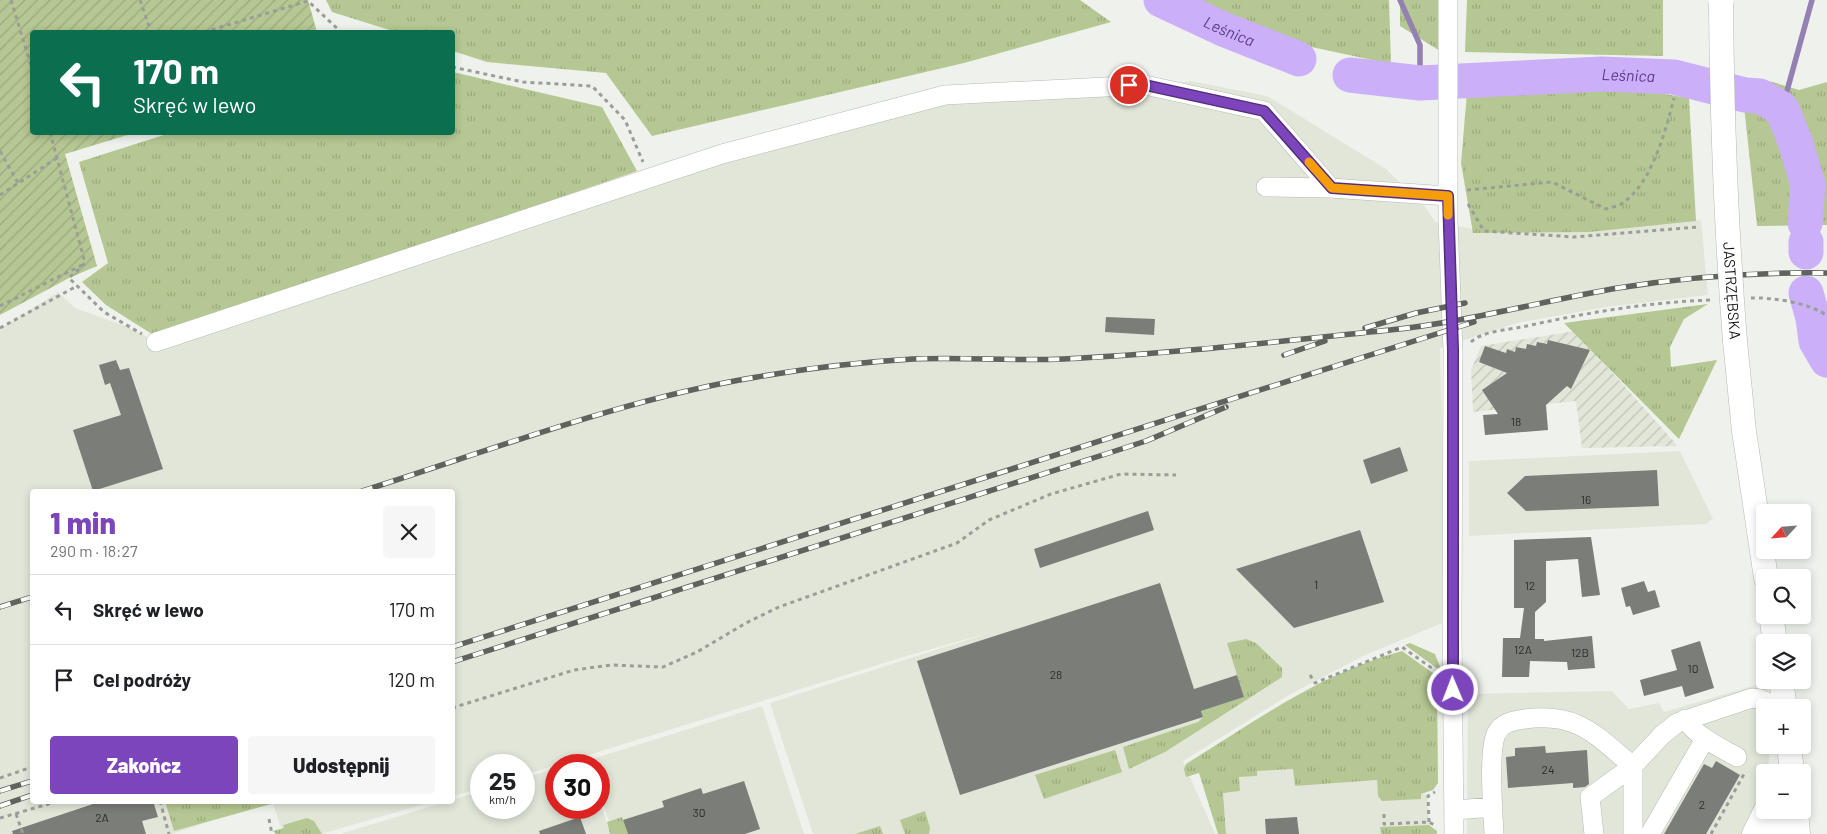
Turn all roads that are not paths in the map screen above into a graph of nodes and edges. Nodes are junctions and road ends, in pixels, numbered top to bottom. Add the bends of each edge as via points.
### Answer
1 (1448, 0) edge
2 (1721, 2) edge
3 (1266, 187) dead end
4 (1332, 188) junction
5 (1454, 194) junction
6 (156, 342) road end
7 (1765, 569) edge
8 (1760, 699) edge
9 (1686, 718) junction
10 (1705, 739) junction
11 (1737, 757) road end
12 (1633, 766) junction
13 (1493, 807) junction
14 (1455, 810) junction
15 (1762, 819) edge
16 (1778, 819) edge
17 (1448, 832) edge
18 (1494, 834) edge
19 (1594, 834) edge
20 (1633, 834) edge
21 (1650, 834) edge
22 (1754, 834) edge
23 (1776, 834) edge

1 - 5 street via 1446,114
2 - 7 main road, JASTRZĘBSKA, bridge via 1724,172 1735,341 1744,431
3 - 4 street
4 - 5 street
4 - 6 street via 1264,111 1145,85 945,95 722,154
5 - 14 street via 1452,630
8 - 9 street via 1752,698
9 - 10 street
9 - 12 street via 1662,735
10 - 11 street
10 - 21 street
12 - 13 street via 1582,725 1554,717 1510,721 1496,735
12 - 19 street via 1590,797
12 - 20 street
13 - 14 street
13 - 18 street
14 - 17 street
15 - 22 main road
16 - 23 main road

